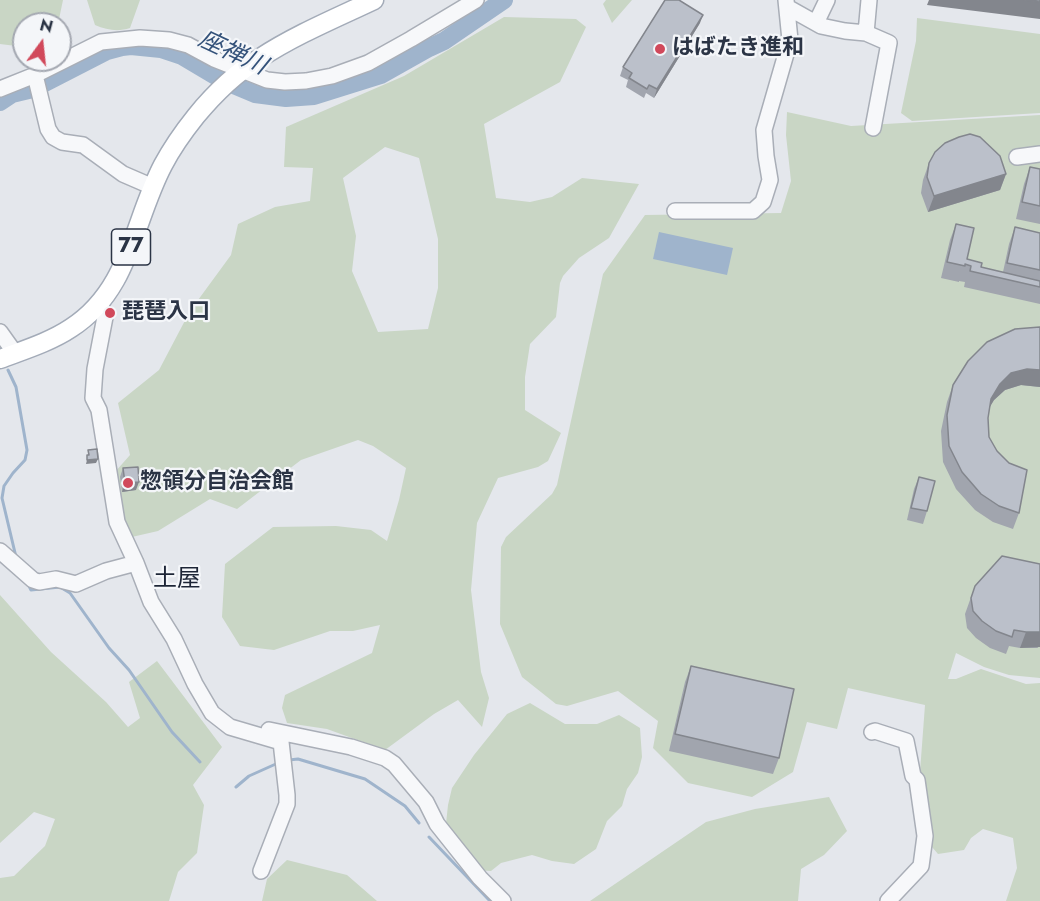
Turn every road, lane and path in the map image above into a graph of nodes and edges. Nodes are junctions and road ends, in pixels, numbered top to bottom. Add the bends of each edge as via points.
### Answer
1 (374, 0) edge
2 (476, 0) edge
3 (826, 0) edge
4 (869, 0) edge
5 (787, 3) edge
6 (816, 23) junction
7 (866, 33) junction
8 (242, 71) junction
9 (35, 75) junction
10 (0, 89) edge
11 (873, 128) dead end
12 (1040, 154) edge
13 (1017, 158) dead end
14 (153, 187) junction
15 (675, 211) dead end
16 (100, 304) junction
17 (0, 332) edge
18 (8, 356) edge
19 (0, 551) edge
20 (136, 563) junction
21 (218, 718) junction
22 (872, 732) dead end
23 (261, 871) dead end
24 (503, 901) edge
25 (888, 901) edge

1 - 8 main road, 77 via 282,45
2 - 8 street via 368,63 332,76 285,82
3 - 6 street
4 - 7 street
5 - 6 street
5 - 15 street via 790,40 764,130 770,180 764,202 753,211
6 - 7 street
7 - 11 street via 889,43
8 - 9 street via 188,45 140,38 101,42
8 - 14 main road, 77 via 219,91 182,135
9 - 10 street
9 - 14 street via 53,137 83,145 123,174
12 - 13 street
14 - 16 main road, 77 via 124,266
16 - 18 main road, 77 via 70,329
16 - 20 street via 105,317 93,398 99,411 117,522
17 - 18 street
19 - 20 street via 39,582 56,579 76,585
20 - 21 street via 151,602
21 - 23 street via 230,727 280,742 287,804
21 - 24 street via 385,758 426,801 437,824
22 - 25 street via 906,741 917,780 925,836 921,866

